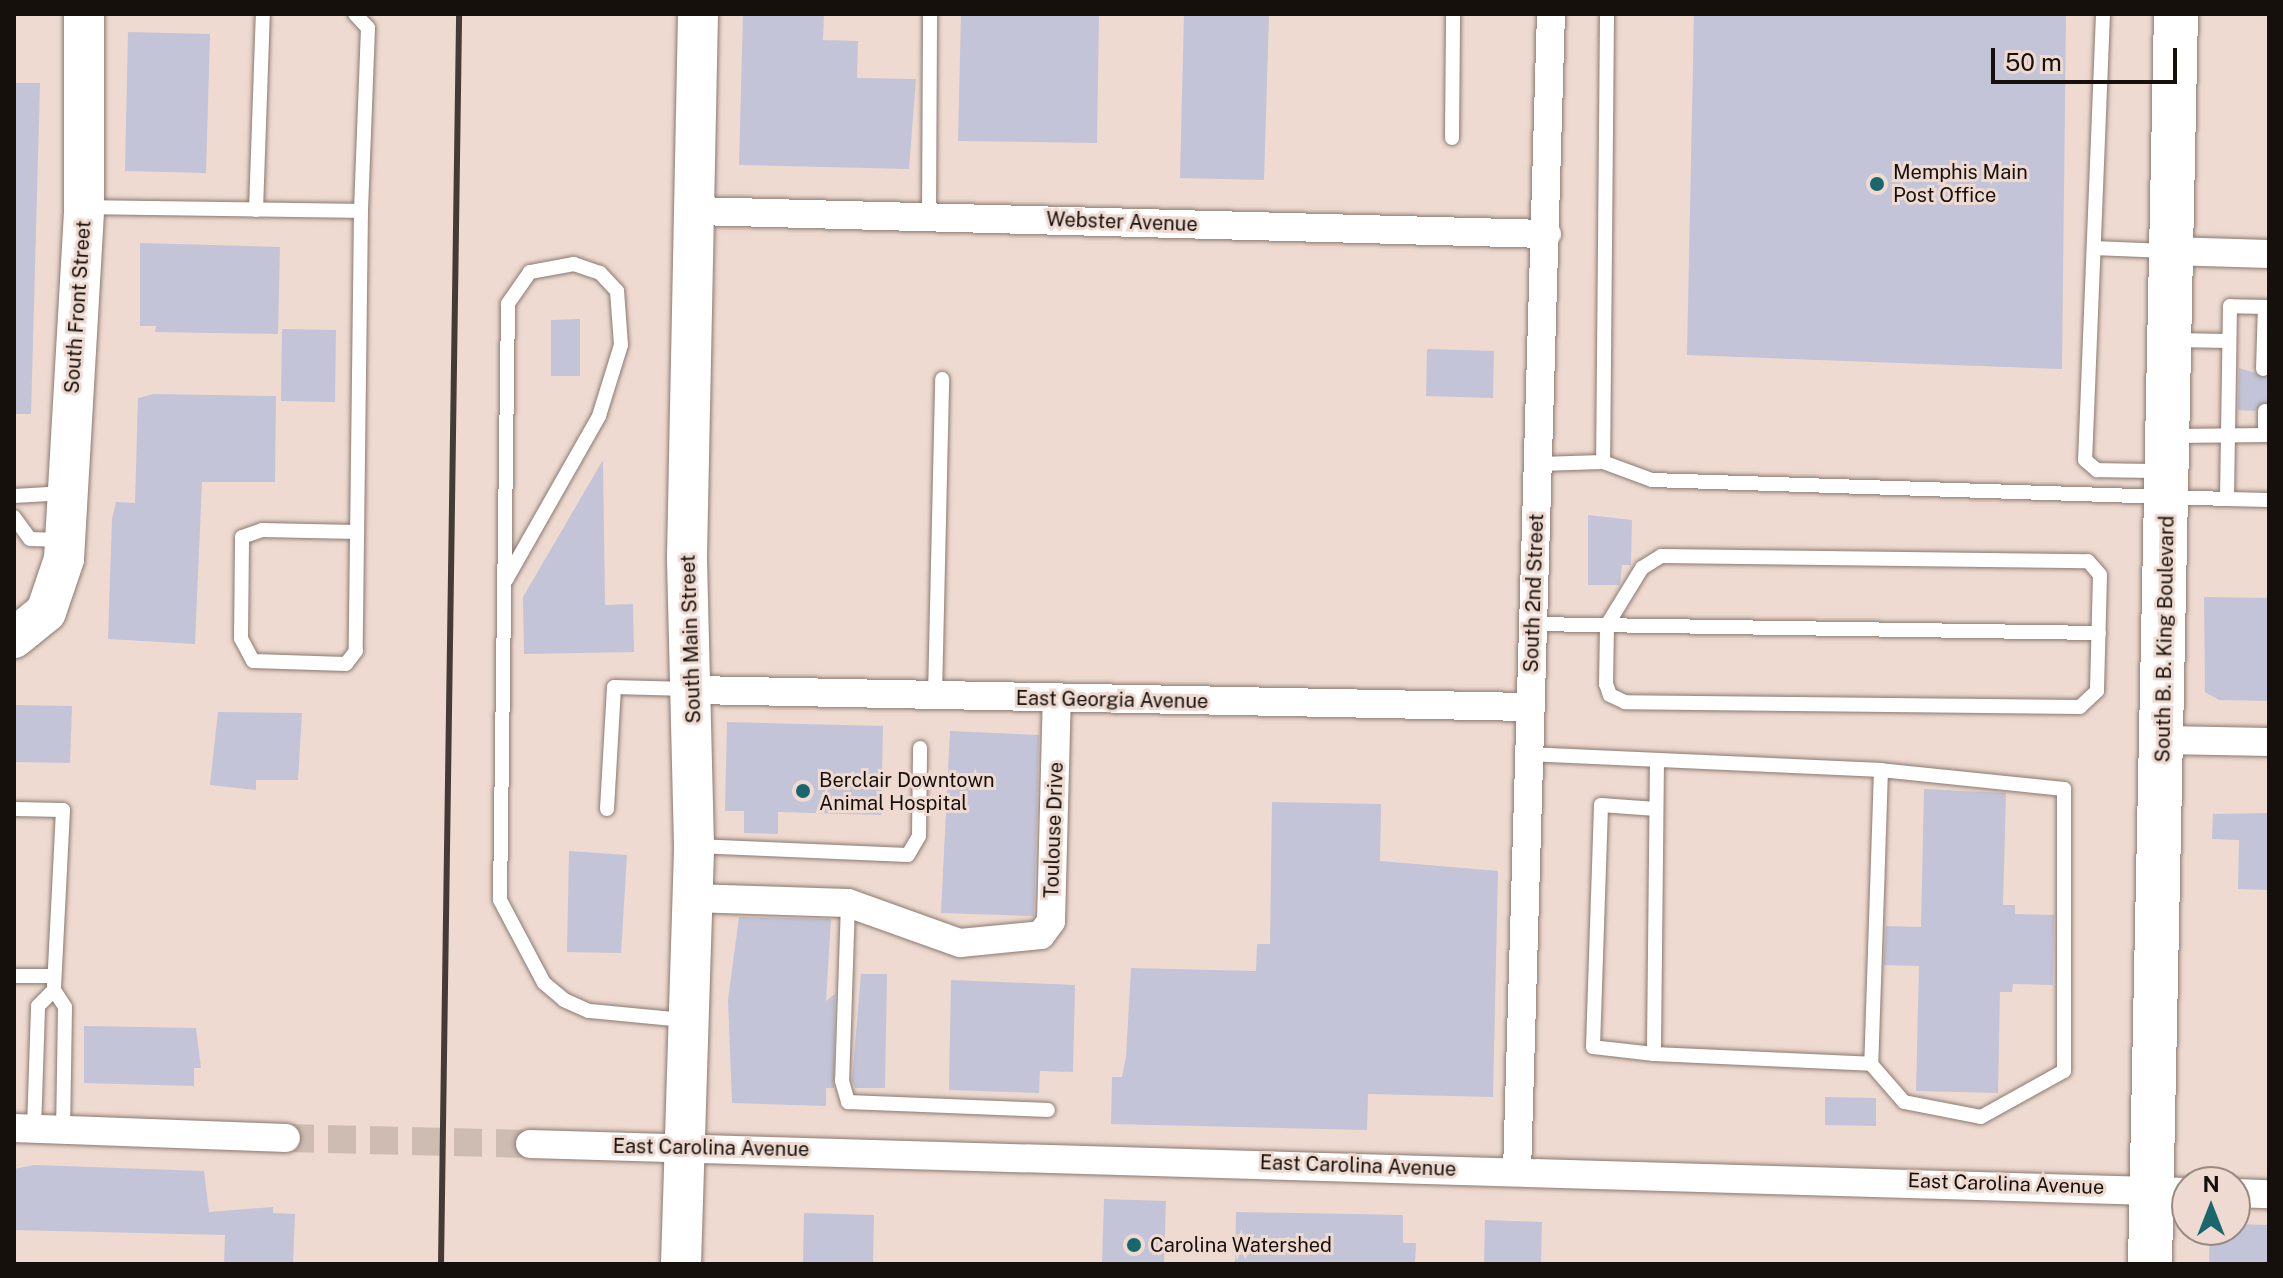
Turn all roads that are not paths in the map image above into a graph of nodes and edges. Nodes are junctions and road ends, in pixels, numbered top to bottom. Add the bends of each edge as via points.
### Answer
1 (84, 14) edge
2 (263, 14) edge
3 (355, 14) edge
4 (698, 14) edge
5 (930, 14) edge
6 (1453, 14) edge
7 (1551, 14) edge
8 (1607, 14) edge
9 (2103, 14) edge
10 (2176, 14) edge
11 (1452, 138) dead end
12 (84, 207) junction
13 (256, 210) junction
14 (361, 211) junction
15 (696, 211) junction
16 (929, 216) junction
17 (1547, 234) junction
18 (2094, 248) junction
19 (2169, 251) junction
20 (2269, 254) edge
21 (2267, 307) edge
22 (2168, 340) junction
23 (2229, 341) junction
24 (2263, 369) dead end
25 (942, 379) dead end
26 (2265, 411) dead end
27 (2227, 435) junction
28 (2267, 435) edge
29 (1603, 462) junction
30 (1539, 464) junction
31 (2167, 468) junction
32 (67, 493) junction
33 (14, 496) edge
34 (2227, 499) junction
35 (2269, 500) edge
36 (14, 517) edge
37 (357, 532) junction
38 (65, 540) junction
39 (506, 580) junction
40 (1532, 624) junction
41 (1607, 625) junction
42 (2099, 633) junction
43 (14, 638) edge
44 (695, 690) junction
45 (935, 696) junction
46 (1057, 699) junction
47 (1529, 707) junction
48 (2164, 740) junction
49 (2269, 742) edge
50 (920, 748) dead end
51 (1528, 754) junction
52 (1657, 760) junction
53 (1881, 770) junction
54 (14, 809) edge
55 (607, 809) dead end
56 (1656, 809) junction
57 (694, 846) junction
58 (691, 898) junction
59 (848, 903) junction
60 (14, 976) edge
61 (54, 983) junction
62 (688, 1020) junction
63 (1654, 1054) junction
64 (1871, 1064) junction
65 (1048, 1110) dead end
66 (24, 1129) edge
67 (63, 1130) junction
68 (286, 1138) tunnel mouth
69 (530, 1144) tunnel mouth
70 (686, 1148) junction
71 (1517, 1172) junction
72 (2169, 1191) edge
73 (681, 1264) edge
74 (2150, 1264) edge

1 - 12 main road, South Front Street
2 - 13 lane
3 - 14 lane via 368,28
4 - 15 main road, South Main Street
5 - 16 lane
6 - 11 lane
7 - 17 street, South 2nd Street
8 - 29 lane
9 - 18 lane
10 - 19 main road, South B. B. King Boulevard
12 - 13 lane
12 - 32 main road, South Front Street
13 - 14 lane
14 - 37 lane
15 - 16 street, Webster Avenue
15 - 44 main road, South Main Street via 687,557
16 - 17 street, Webster Avenue
17 - 30 street, South 2nd Street
18 - 19 lane
18 - 31 lane via 2085,460 2097,470
19 - 20 street
19 - 22 main road, South B. B. King Boulevard
21 - 23 lane via 2230,306
21 - 24 lane
22 - 23 lane
22 - 31 main road, South B. B. King Boulevard
23 - 27 lane
25 - 45 lane
26 - 28 lane
27 - 28 lane
27 - 31 lane
27 - 34 lane
29 - 30 lane
29 - 31 lane via 1652,480
30 - 40 street, South 2nd Street
31 - 34 lane
31 - 48 main road, South B. B. King Boulevard
32 - 33 lane
32 - 38 main road, South Front Street
34 - 35 lane
36 - 38 lane via 30,539
37 - 37 lane via 356,651 346,664 253,661 241,638 242,537 262,530
38 - 43 main road, South Front Street via 53,598
39 - 39 lane via 599,416 621,345 617,291 600,273 574,264 530,272 508,304
39 - 62 lane via 500,900 544,983 564,1000 589,1011
40 - 41 lane
40 - 47 street, South 2nd Street
41 - 42 lane
41 - 42 lane via 1642,568 1661,556 2088,561 2100,575
41 - 42 lane via 1606,684 1610,695 1625,702 2080,707 2097,691
44 - 45 street, East Georgia Avenue
44 - 55 lane via 614,687
44 - 57 main road, South Main Street
45 - 46 street, East Georgia Avenue
46 - 47 street, East Georgia Avenue
46 - 59 street, Toulouse Drive via 1051,921 1041,935 960,943
47 - 51 street, South 2nd Street
48 - 49 street
48 - 72 main road, South B. B. King Boulevard
50 - 57 lane via 919,836 908,855
51 - 52 lane
51 - 71 street, South 2nd Street
52 - 53 lane
52 - 56 lane
53 - 64 lane
53 - 64 lane via 2064,789 2064,1071 1981,1117 1904,1102
54 - 61 lane via 63,810
56 - 63 lane
56 - 63 lane via 1601,805 1593,1047
57 - 58 main road, South Main Street
58 - 59 street, Toulouse Drive
58 - 62 main road, South Main Street
59 - 65 lane via 842,1081 848,1102
60 - 61 lane
61 - 66 lane via 38,1006
61 - 67 lane via 65,1007
62 - 70 main road, South Main Street
63 - 64 lane
66 - 67 street
67 - 68 street
69 - 70 street, East Carolina Avenue
70 - 71 street, East Carolina Avenue
70 - 73 main road, South Main Street
71 - 72 street, East Carolina Avenue
72 - 74 main road, South B. B. King Boulevard

